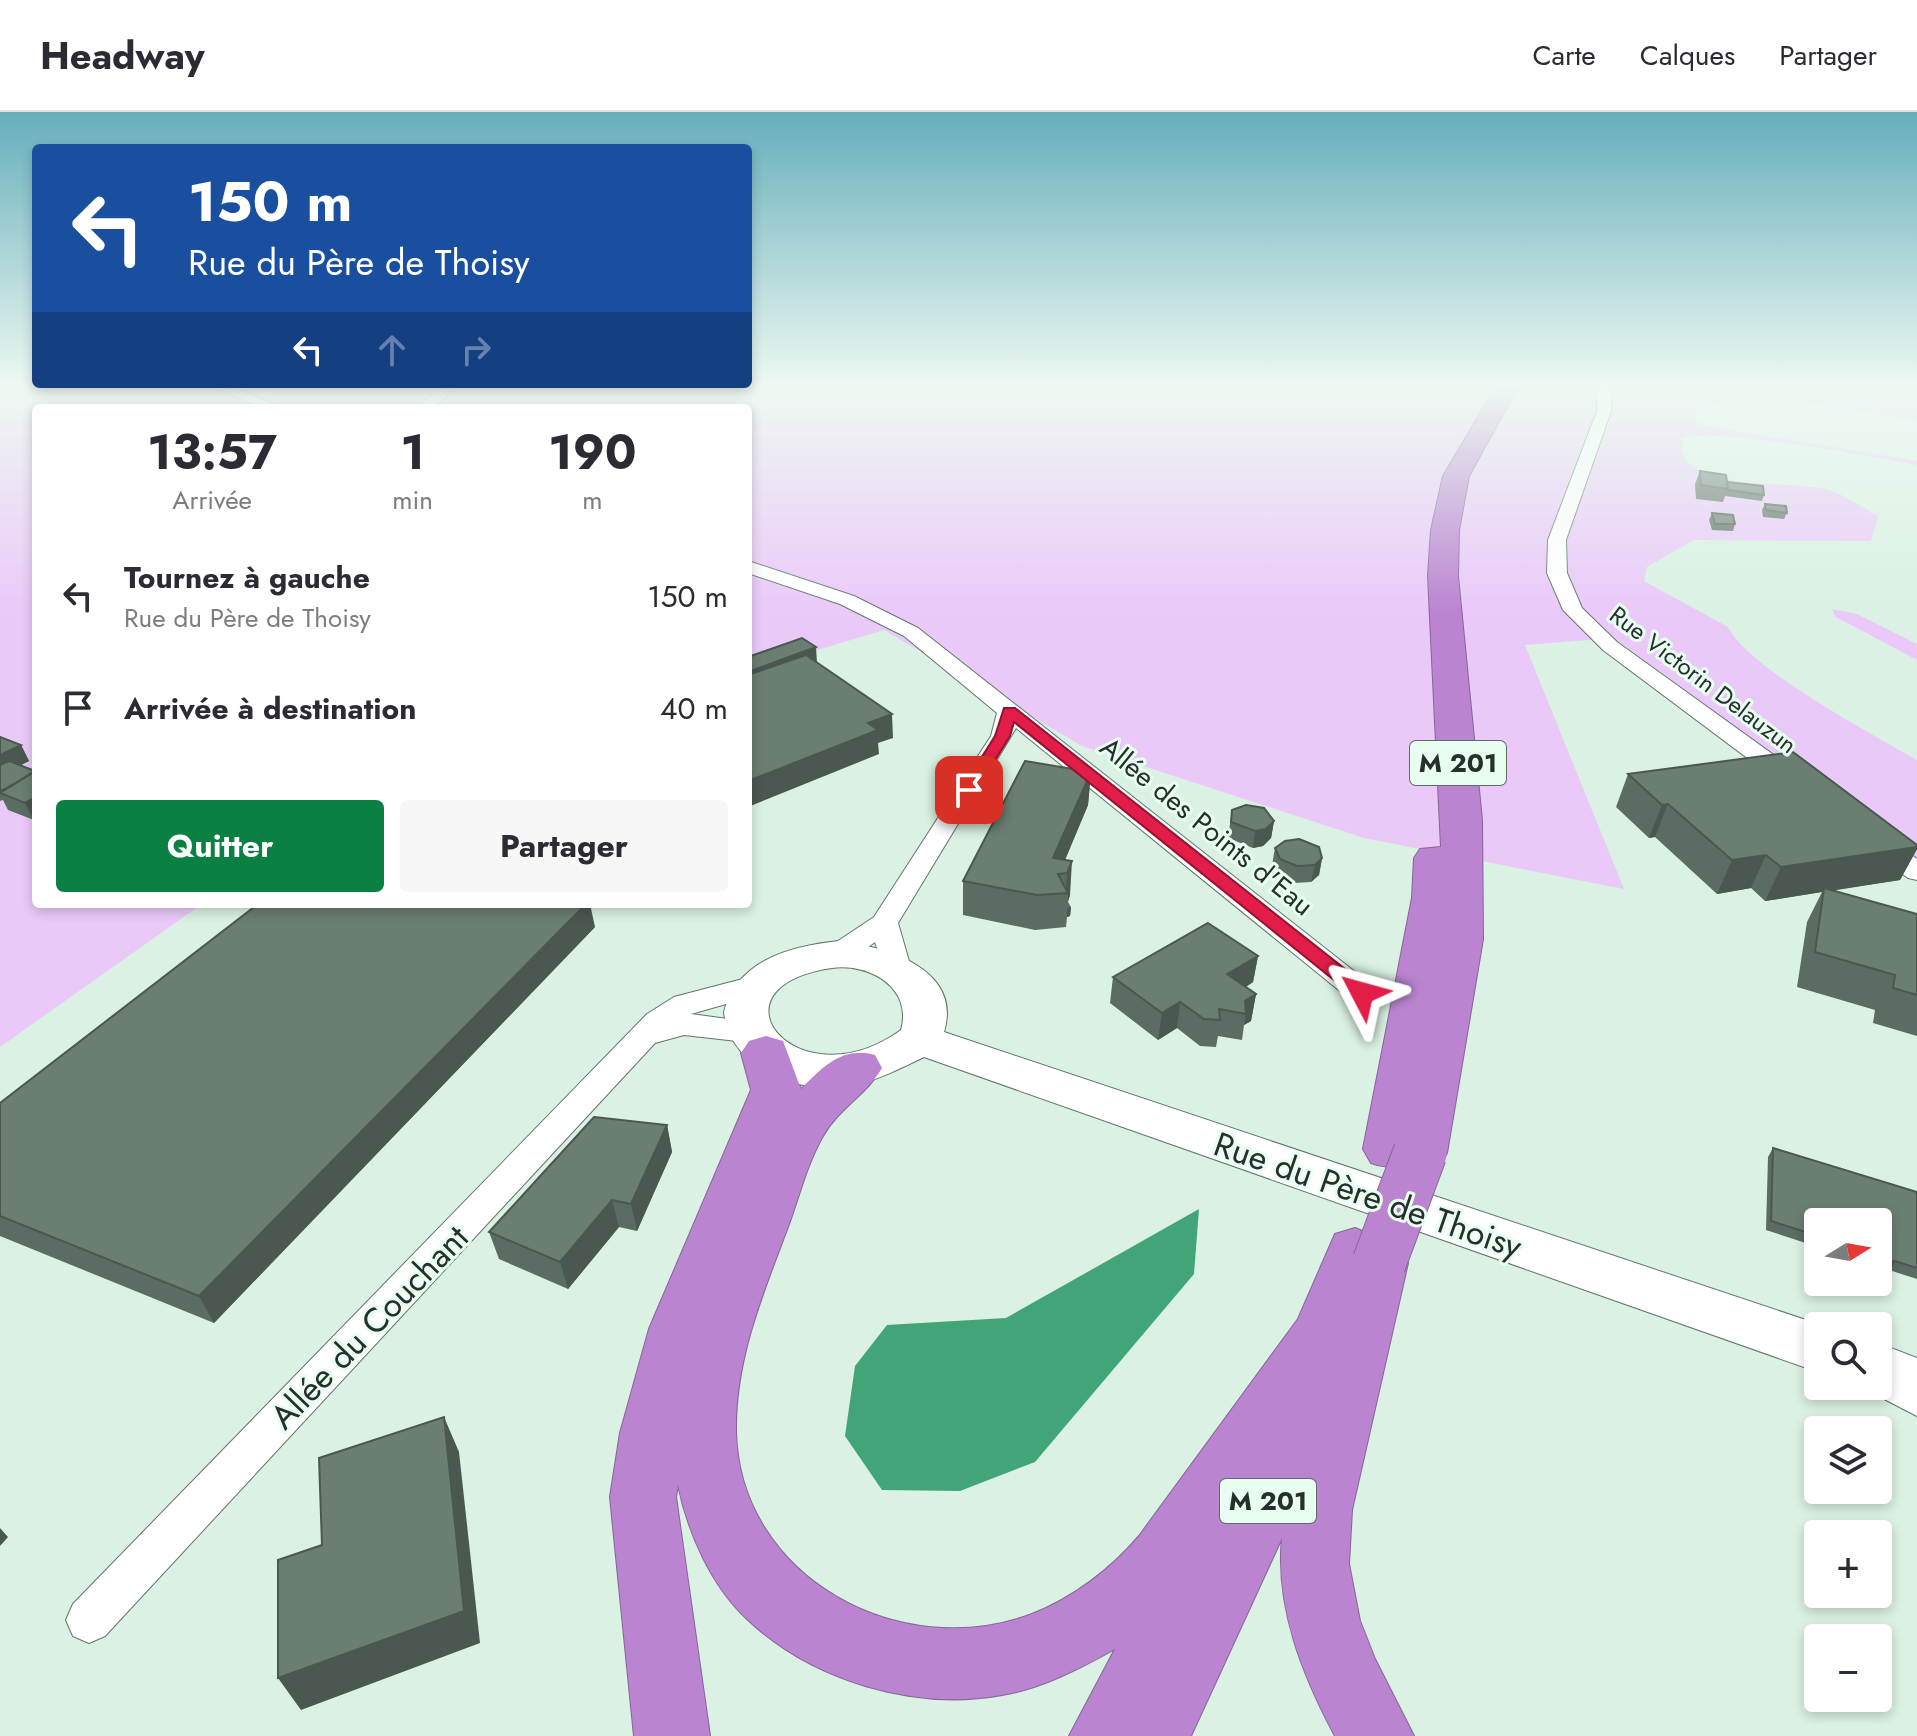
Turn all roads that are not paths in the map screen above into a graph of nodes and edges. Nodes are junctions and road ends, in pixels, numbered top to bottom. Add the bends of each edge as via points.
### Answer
1 (1447, 461) edge
2 (1465, 461) edge
3 (1586, 461) edge
4 (752, 570) edge
5 (1009, 711) junction
6 (1805, 789) edge
7 (1867, 835) edge
8 (1917, 872) edge
9 (884, 923) junction
10 (839, 954) junction
11 (896, 968) junction
12 (758, 985) junction
13 (1362, 993) dead end
14 (648, 1035) junction
15 (918, 1039) junction
16 (756, 1042) junction
17 (857, 1068) junction
18 (1405, 1151) junction
19 (1367, 1257) junction
20 (1330, 1323) junction
21 (1804, 1343) edge
22 (89, 1620) dead end
23 (672, 1736) edge
24 (1107, 1736) edge
25 (1151, 1736) edge
26 (1376, 1736) edge

1 - 18 highway, M 201 via 1425,519 1421,571 1433,721 1433,898
2 - 18 highway, M 201 via 1456,476 1445,530 1443,576 1462,820 1461,939
3 - 6 street, Rue Victorin Delauzun via 1557,540 1557,573 1573,610 1610,646
4 - 5 street via 847,600 911,632
5 - 9 street via 1003,736
5 - 13 street, Allée des Points d'Eau
7 - 8 street
9 - 10 street
9 - 11 street
10 - 11 main road
10 - 12 main road via 783,967
11 - 15 main road via 924,1002 926,1021
12 - 14 street, Allée du Couchant via 685,1004 658,1021
12 - 16 main road via 745,1008
14 - 16 street via 683,1024
14 - 22 street, Allée du Couchant
15 - 17 main road
15 - 21 main road, Rue du Père de Thoisy
16 - 17 main road via 794,1067 825,1072
16 - 23 highway via 776,1090 679,1329 652,1433 643,1497
17 - 20 highway via 829,1088 799,1127 712,1351 702,1414 706,1467 723,1528 754,1581 806,1624 866,1650 939,1663 1002,1659 1067,1636 1137,1590
18 - 19 highway, M 201, bridge
19 - 20 highway, M 201
19 - 25 highway, M 201 via 1258,1521
19 - 26 highway via 1318,1510 1314,1564 1324,1621 1346,1681
20 - 24 highway, M 201

